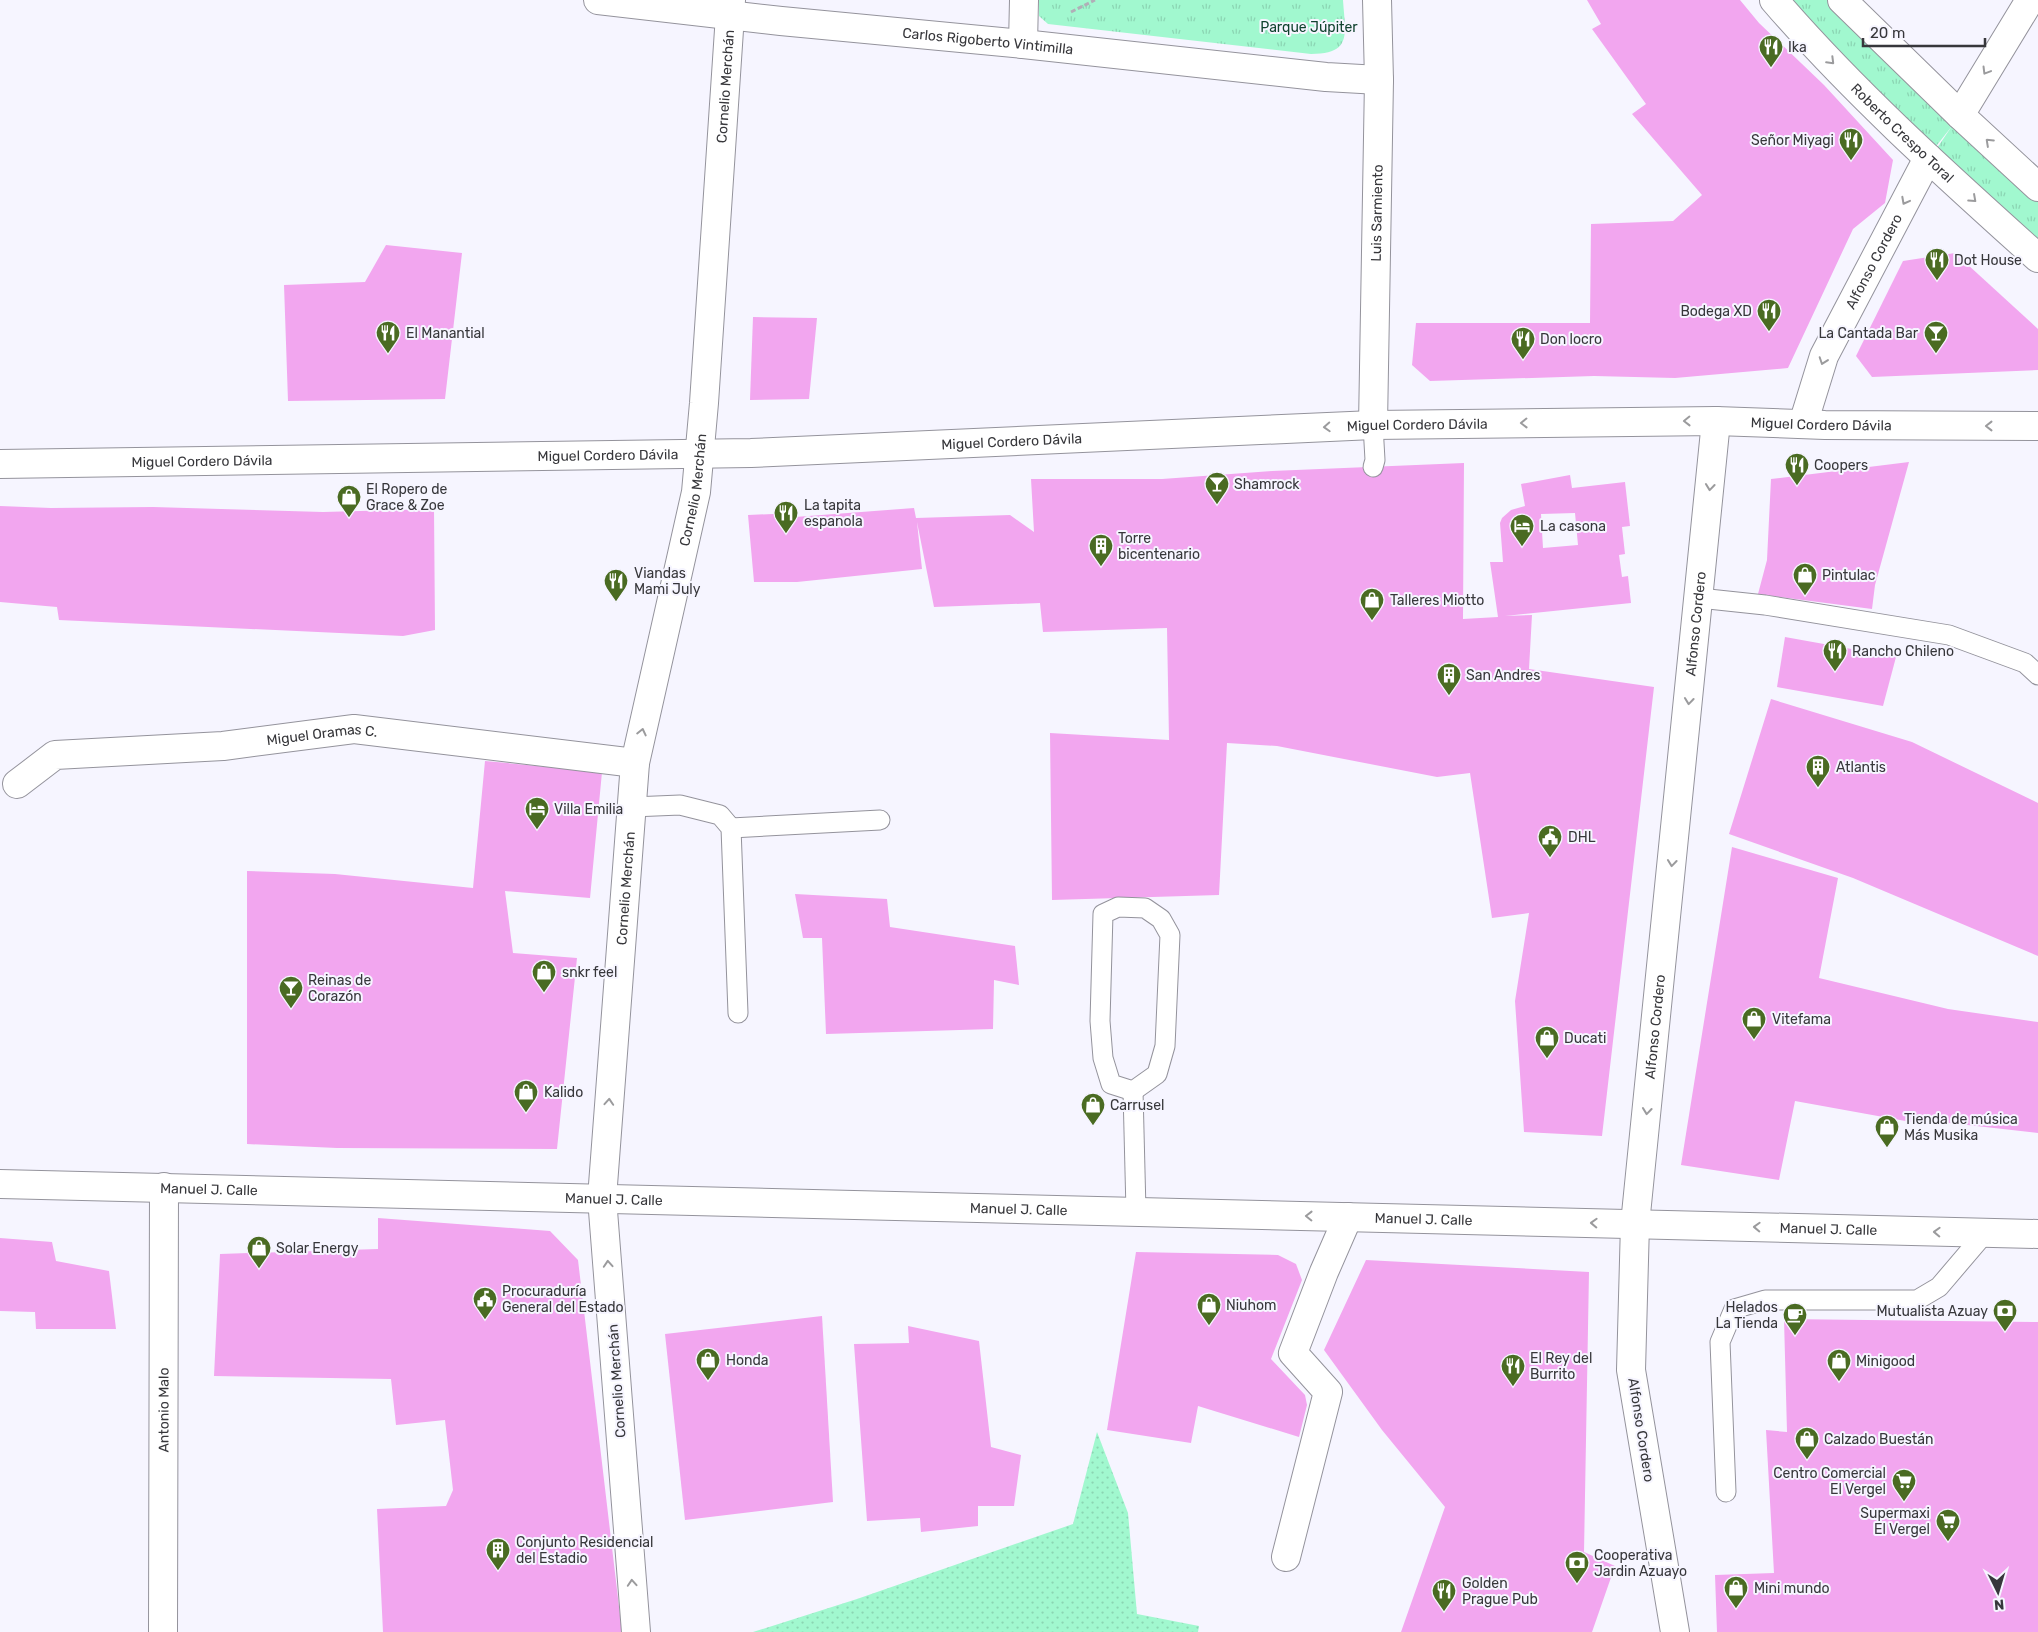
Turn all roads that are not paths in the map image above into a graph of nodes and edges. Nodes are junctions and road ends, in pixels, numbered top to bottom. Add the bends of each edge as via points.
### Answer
1 (598, 0) edge
2 (1024, 0) edge
3 (1377, 0) edge
4 (1774, 0) edge
5 (1842, 0) edge
6 (2030, 0) edge
7 (731, 8) edge
8 (1023, 44) junction
9 (1379, 80) junction
10 (1960, 115) junction
11 (1928, 158) junction
12 (2038, 187) edge
13 (2038, 258) edge
14 (1716, 421) junction
15 (2033, 422) edge
16 (1803, 424) junction
17 (1373, 425) junction
18 (699, 454) junction
19 (0, 464) edge
20 (1373, 467) dead end
21 (1699, 598) junction
22 (2038, 674) edge
23 (635, 762) junction
24 (18, 784) dead end
25 (632, 807) junction
26 (880, 820) dead end
27 (731, 828) junction
28 (738, 1013) dead end
29 (1133, 1091) junction
30 (0, 1184) edge
31 (164, 1187) junction
32 (602, 1198) junction
33 (1136, 1211) junction
34 (1348, 1217) junction
35 (1635, 1224) junction
36 (1985, 1233) junction
37 (2038, 1234) edge
38 (1726, 1492) dead end
39 (1286, 1557) dead end
40 (163, 1632) edge
41 (636, 1632) edge
42 (1674, 1632) edge

1 - 7 street, Carlos Rigoberto Vintimilla
2 - 8 street
3 - 9 street, Luis Sarmiento
4 -> 11 street, Roberto Crespo Toral
5 - 10 street
6 -> 10 street
7 - 8 street, Carlos Rigoberto Vintimilla
7 - 18 street, Cornelio Merchán
8 - 9 street, Carlos Rigoberto Vintimilla
9 - 17 street, Luis Sarmiento
12 -> 10 street
11 -> 13 street, Roberto Crespo Toral
11 -> 16 street, Alfonso Cordero via 1824,356
14 - 16 street, Miguel Cordero Dávila
14 -> 17 street, Miguel Cordero Dávila
14 -> 21 street, Alfonso Cordero
15 -> 16 street, Miguel Cordero Dávila
17 -> 18 street, Miguel Cordero Dávila
17 - 20 lane
18 - 19 street, Miguel Cordero Dávila
23 -> 18 street, Cornelio Merchán via 696,492
21 - 22 lane via 1765,605 1949,635 2025,663
21 -> 35 street, Alfonso Cordero
23 - 24 street, Miguel Oramas C. via 354,729 224,746 55,756
23 - 25 street, Cornelio Merchán
25 - 27 lane via 680,805 720,815
32 -> 25 street, Cornelio Merchán
26 - 27 lane
27 - 28 lane
29 - 29 lane via 1157,1074 1165,1046 1170,935 1161,919 1145,908 1118,907 1103,914 1100,1021 1103,1058 1112,1084
29 - 33 lane
30 - 31 street, Manuel J. Calle
31 - 32 street, Manuel J. Calle
31 - 40 street, Antonio Malo
32 - 33 street, Manuel J. Calle
41 -> 32 street, Cornelio Merchán
34 -> 33 street, Manuel J. Calle
35 -> 34 street, Manuel J. Calle
34 - 39 street via 1293,1353 1328,1392
36 -> 35 street, Manuel J. Calle
35 - 42 street, Alfonso Cordero via 1631,1370
36 - 37 street, Manuel J. Calle
36 - 38 lane via 1938,1287 1917,1300 1765,1300 1734,1309 1720,1342

